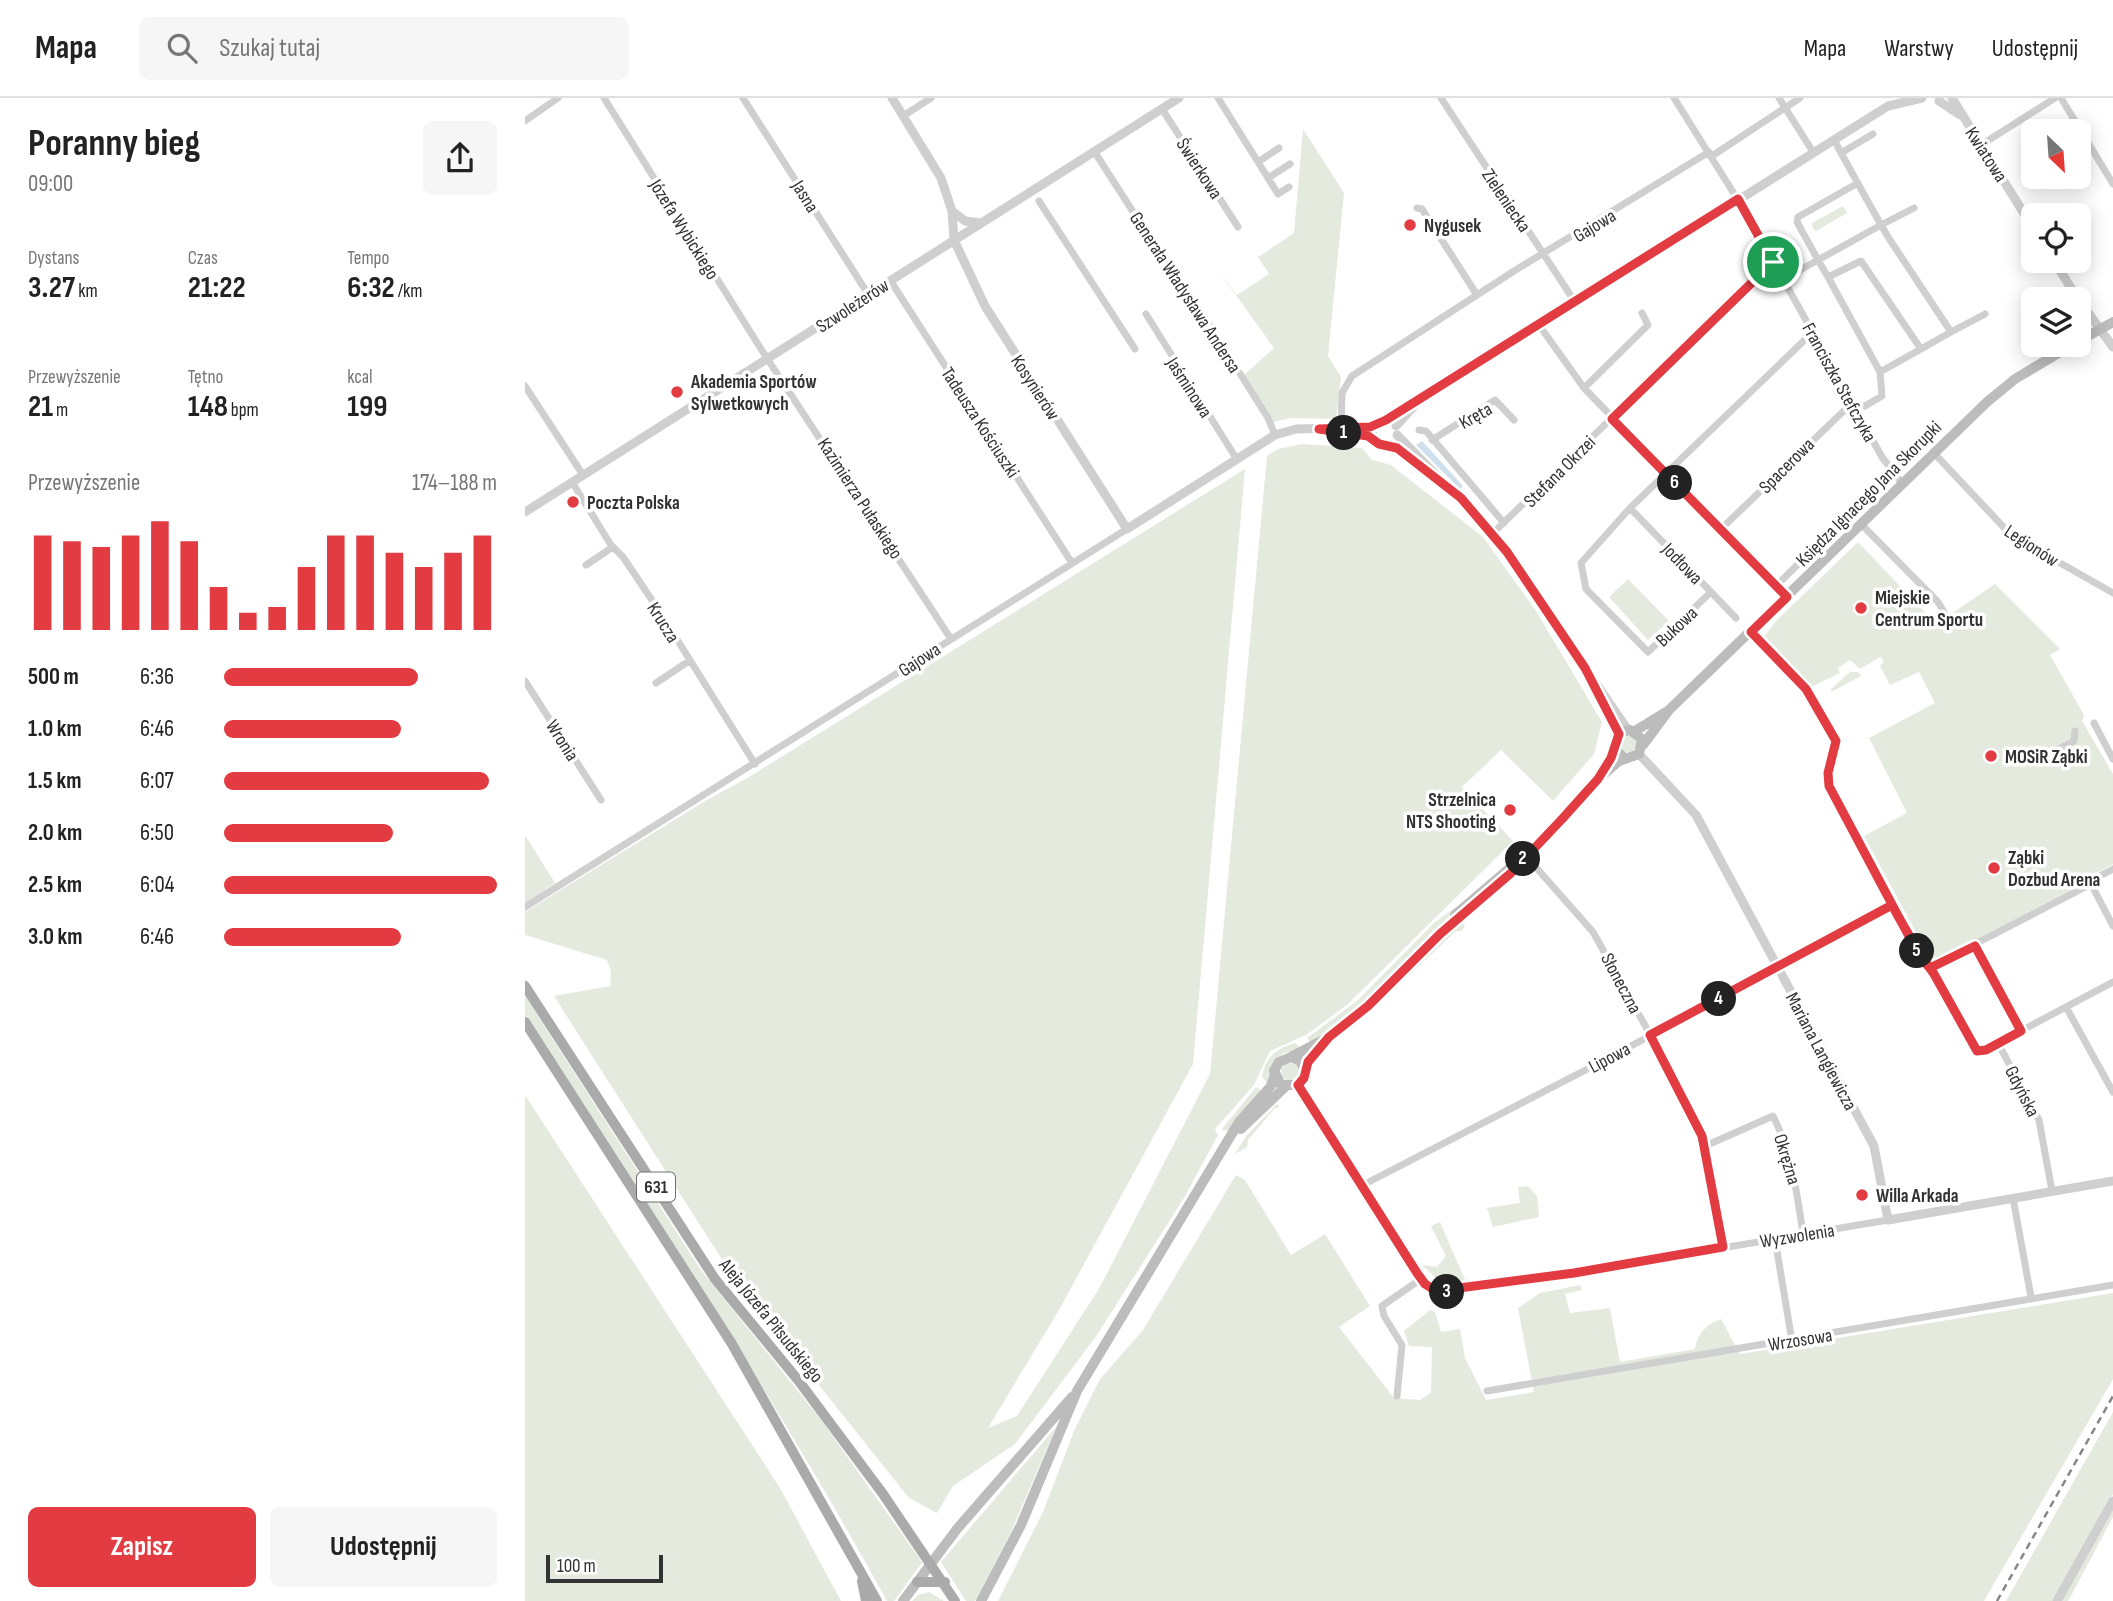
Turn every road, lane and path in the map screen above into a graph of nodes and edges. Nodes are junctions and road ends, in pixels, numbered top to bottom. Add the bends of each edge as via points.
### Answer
1 (558, 98) edge
2 (604, 98) edge
3 (743, 98) edge
4 (892, 98) edge
5 (931, 98) edge
6 (1179, 98) edge
7 (1217, 98) edge
8 (1441, 98) edge
9 (1674, 98) edge
10 (1779, 98) edge
11 (1800, 98) edge
12 (1923, 98) edge
13 (1952, 98) edge
14 (2055, 98) edge
15 (2061, 98) edge
16 (1941, 99) edge
17 (1898, 100) edge
18 (1162, 109) junction
19 (1786, 109) junction
20 (903, 116) junction
21 (1962, 116) junction
22 (525, 121) edge
23 (1873, 134) dead end
24 (1837, 145) dead end
25 (1981, 145) junction
26 (1279, 148) dead end
27 (1094, 151) junction
28 (1813, 152) junction
29 (1842, 153) junction
30 (1710, 154) junction
31 (1258, 162) junction
32 (1290, 164) dead end
33 (1268, 178) junction
34 (1858, 183) junction
35 (2113, 184) edge
36 (1289, 187) dead end
37 (1738, 199) junction
38 (1039, 201) dead end
39 (1417, 208) dead end
40 (1914, 208) dead end
41 (2021, 209) edge
42 (952, 211) junction
43 (980, 223) junction
44 (1881, 225) junction
45 (1238, 227) dead end
46 (954, 240) junction
47 (1544, 255) junction
48 (1818, 260) junction
49 (1773, 262) junction
50 (1795, 273) dead end
51 (1828, 276) junction
52 (890, 280) junction
53 (868, 295) junction
54 (1477, 295) junction
55 (1575, 302) junction
56 (1642, 313) dead end
57 (1146, 314) dead end
58 (1985, 314) dead end
59 (2091, 317) edge
60 (2113, 322) edge
61 (1539, 325) junction
62 (2100, 330) junction
63 (1813, 332) junction
64 (1951, 332) junction
65 (2091, 335) edge
66 (2113, 347) edge
67 (1135, 349) dead end
68 (1921, 349) junction
69 (2052, 357) edge
70 (769, 358) junction
71 (1880, 372) junction
72 (525, 386) edge
73 (1584, 388) junction
74 (1425, 397) junction
75 (1852, 402) junction
76 (1865, 406) dead end
77 (1612, 419) junction
78 (1386, 420) junction
79 (1514, 420) dead end
80 (1373, 427) junction
81 (1341, 430) junction
82 (1419, 430) dead end
83 (1396, 431) junction
84 (1275, 435) junction
85 (1373, 438) junction
86 (1432, 440) junction
87 (1387, 446) junction
88 (1933, 452) junction
89 (1236, 458) junction
90 (1892, 471) junction
91 (1666, 474) junction
92 (583, 475) junction
93 (1439, 478) junction
94 (572, 482) junction
95 (1902, 483) junction
96 (1630, 508) junction
97 (525, 512) edge
98 (1504, 523) junction
99 (1861, 524) junction
100 (1127, 529) junction
101 (1720, 530) junction
102 (1493, 533) junction
103 (613, 547) junction
104 (1072, 563) junction
105 (586, 565) dead end
106 (1776, 586) junction
107 (1711, 592) junction
108 (2113, 593) edge
109 (1787, 597) junction
110 (1948, 617) dead end
111 (1736, 618) dead end
112 (1751, 632) junction
113 (951, 639) junction
114 (689, 661) junction
115 (525, 681) edge
116 (656, 683) dead end
117 (1669, 710) junction
118 (2094, 723) dead end
119 (2075, 731) dead end
120 (1627, 732) junction
121 (1615, 746) junction
122 (1641, 749) junction
123 (2035, 752) dead end
124 (1624, 758) junction
125 (2113, 759) edge
126 (755, 764) junction
127 (1598, 779) junction
128 (601, 800) dead end
129 (1526, 856) junction
130 (2113, 869) edge
131 (2091, 884) junction
132 (1892, 905) junction
133 (525, 907) edge
134 (2113, 926) edge
135 (1975, 946) junction
136 (1777, 967) junction
137 (1930, 968) junction
138 (2113, 982) edge
139 (525, 986) edge
140 (2066, 1007) junction
141 (525, 1022) edge
142 (2021, 1031) junction
143 (1650, 1035) junction
144 (525, 1036) edge
145 (1329, 1037) junction
146 (1998, 1043) junction
147 (540, 1046) junction
148 (1291, 1057) junction
149 (1305, 1071) junction
150 (1275, 1075) junction
151 (1298, 1085) junction
152 (1285, 1087) junction
153 (2113, 1092) edge
154 (1230, 1139) junction
155 (1705, 1146) junction
156 (2113, 1181) edge
157 (1361, 1186) junction
158 (2052, 1191) junction
159 (2013, 1198) junction
160 (1888, 1220) junction
161 (1803, 1234) junction
162 (1775, 1239) junction
163 (1723, 1247) junction
164 (1422, 1279) junction
165 (2113, 1285) edge
166 (2031, 1297) junction
167 (1792, 1341) junction
168 (1077, 1391) junction
169 (1487, 1391) dead end
170 (1397, 1396) dead end
171 (2113, 1501) edge
172 (932, 1563) junction
173 (857, 1565) junction
174 (917, 1582) junction
175 (944, 1582) junction
176 (866, 1601) edge
177 (877, 1601) edge
178 (904, 1601) edge
179 (955, 1601) edge
180 (981, 1601) edge
181 (2057, 1601) edge

1 - 22 street
2 - 70 street, Józefa Wybickiego
3 - 53 street, Jasna
4 - 20 street
5 - 20 street
6 - 18 street, Szwoleżerów
7 - 31 street
8 - 47 street, Zieleniecka
9 - 30 street, Franciszka Stefczyka
10 - 19 street
11 - 19 street, Gajowa
12 - 16 street
12 - 17 street
13 - 21 street, Kwiatowa
14 - 25 street
15 - 35 street
16 - 21 street, Kwiatowa
17 - 28 street
18 - 27 street, Szwoleżerów
18 - 45 street, Świerkowa
19 - 28 street
19 - 30 street, Gajowa
20 - 42 street via 941,178
21 - 25 street, Kwiatowa
23 - 29 street
24 - 29 street
25 - 41 street, Kwiatowa
26 - 31 street
27 - 43 street, Szwoleżerów
27 - 84 street, Generała Władysława Andersa via 1182,288 1188,290
28 - 37 street
29 - 34 street
30 - 37 street, Franciszka Stefczyka
30 - 47 street, Gajowa
31 - 33 street
32 - 33 street
33 - 36 street via 1278,194
34 - 44 street
34 - 48 street via 1798,216
37 - 49 street, Franciszka Stefczyka
37 - 55 street
38 - 67 street
39 - 54 street via 1422,209
40 - 44 street
42 - 43 street via 965,221
42 - 46 street
43 - 46 street, Szwoleżerów
44 - 48 street
44 - 64 street
46 - 52 street, Szwoleżerów
46 - 100 street, Kosynierów via 985,306
47 - 54 street, Gajowa
47 - 55 street, Zieleniecka
48 - 50 street
48 - 51 street
49 - 63 street, Franciszka Stefczyka
49 - 77 street, Stefana Okrzei
51 - 68 street via 1861,261
51 - 71 street
52 - 53 street, Szwoleżerów
52 - 104 street, Tadeusza Kościuszki
53 - 70 street, Szwoleżerów
54 - 81 street, Gajowa via 1352,376 1342,393
55 - 61 street
56 - 73 street via 1648,325
57 - 89 street, Jaśminowa
58 - 64 street
59 - 62 street
60 - 62 main road
61 - 73 street
61 - 74 street
62 - 65 main road
62 - 66 street
63 - 75 street, Franciszka Stefczyka
63 - 91 street
64 - 68 street
68 - 71 street
69 - 88 main road, Księdza Ignacego Jana Skorupki via 2000,389
70 - 92 street, Szwoleżerów
70 - 113 street, Kazimierza Pułaskiego
71 - 76 street via 1882,396
72 - 92 street
73 - 77 street
74 - 78 street
74 - 83 street
75 - 90 street, Franciszka Stefczyka
75 - 101 street, Spacerowa
77 - 91 street
77 - 98 street, Stefana Okrzei
78 - 80 street
78 - 83 street
79 - 86 street, Kręta via 1495,400
80 - 81 street, Gajowa
80 - 85 street
81 - 84 street, Gajowa via 1290,430
81 - 85 street, Gajowa
82 - 86 street
83 - 87 street
83 - 93 street
84 - 89 street, Gajowa
85 - 87 street
86 - 98 street
87 - 93 street via 1397,448
88 - 95 main road, Księdza Ignacego Jana Skorupki
88 - 108 street, Legionów via 2011,535
89 - 100 street, Gajowa
90 - 95 street, Franciszka Stefczyka
90 - 106 street, Księdza Ignacego Jana Skorupki
91 - 96 street
91 - 101 street
92 - 94 street, Szwoleżerów
93 - 102 street
94 - 97 street, Szwoleżerów
94 - 103 street, Krucza
95 - 99 main road, Księdza Ignacego Jana Skorupki
96 - 107 street, Jodłowa
96 - 107 street, Bukowa via 1582,559 1583,583 1648,652
98 - 102 street, Stefana Okrzei
99 - 109 main road, Księdza Ignacego Jana Skorupki
99 - 110 street
100 - 104 street, Gajowa
101 - 106 street
102 - 120 street
103 - 105 street
103 - 114 street, Krucza
104 - 113 street, Gajowa
106 - 109 street
107 - 111 street, Jodłowa
109 - 112 main road, Księdza Ignacego Jana Skorupki
112 - 117 main road, Księdza Ignacego Jana Skorupki
112 - 132 street, Gdyńska via 1806,689 1836,741 1829,786
113 - 126 street, Gajowa
114 - 116 street
114 - 126 street, Krucza
115 - 128 street, Wronia
117 - 120 main road, Księdza Ignacego Jana Skorupki
117 - 122 main road, Księdza Ignacego Jana Skorupki
118 - 125 street
119 - 123 street via 2074,741 2045,756
120 - 121 main road
120 - 122 main road via 1641,736
121 - 124 main road
121 - 127 main road
122 - 124 main road
122 - 136 street, Mariana Langiewicza via 1696,815
124 - 127 main road
126 - 133 street, Gajowa
127 - 129 main road
129 - 143 street, Słoneczna via 1593,932
129 - 145 main road via 1467,904 1368,1006
130 - 131 street
131 - 134 street
131 - 135 street
132 - 136 street, Lipowa
132 - 137 street, Gdyńska
135 - 137 street
135 - 142 street
136 - 143 street, Lipowa
136 - 160 street, Mariana Langiewicza via 1874,1146
137 - 146 street, Gdyńska via 1974,1048 1982,1052
138 - 140 street
139 - 172 main road, Aleja Józefa Piłsudskiego / 631 via 715,1279 798,1380
140 - 142 street
140 - 153 street
141 - 147 main road, Aleja Józefa Piłsudskiego / 631
142 - 146 street
143 - 155 street, Słoneczna
143 - 157 street, Lipowa
144 - 147 street
145 - 148 main road
145 - 149 main road
146 - 158 street, Gdyńska via 2039,1120
147 - 173 main road, Aleja Józefa Piłsudskiego / 631 via 732,1343
148 - 149 main road via 1300,1061
148 - 150 main road via 1279,1062
149 - 151 main road
150 - 152 main road
150 - 154 main road
151 - 152 main road
151 - 157 street
152 - 154 main road
154 - 168 main road
155 - 161 street, Okrężna via 1773,1116 1793,1170
155 - 163 street, Słoneczna
156 - 158 street, Wyzwolenia
157 - 164 street
158 - 159 street, Wyzwolenia
159 - 160 street, Wyzwolenia
159 - 166 street
160 - 161 street, Wyzwolenia
161 - 162 street, Wyzwolenia
162 - 163 street, Wyzwolenia
162 - 167 street
163 - 164 street, Wyzwolenia via 1444,1292 1430,1289
164 - 170 street via 1383,1306 1402,1345
165 - 166 street, Wrzosowa
166 - 167 street, Wrzosowa
167 - 169 street, Wrzosowa
168 - 172 main road
168 - 180 main road via 1021,1525
171 - 181 street
172 - 174 main road
172 - 175 main road, 631
173 - 176 main road
173 - 177 main road, Aleja Józefa Piłsudskiego / 631
174 - 175 main road
174 - 178 main road
175 - 179 main road, 631

